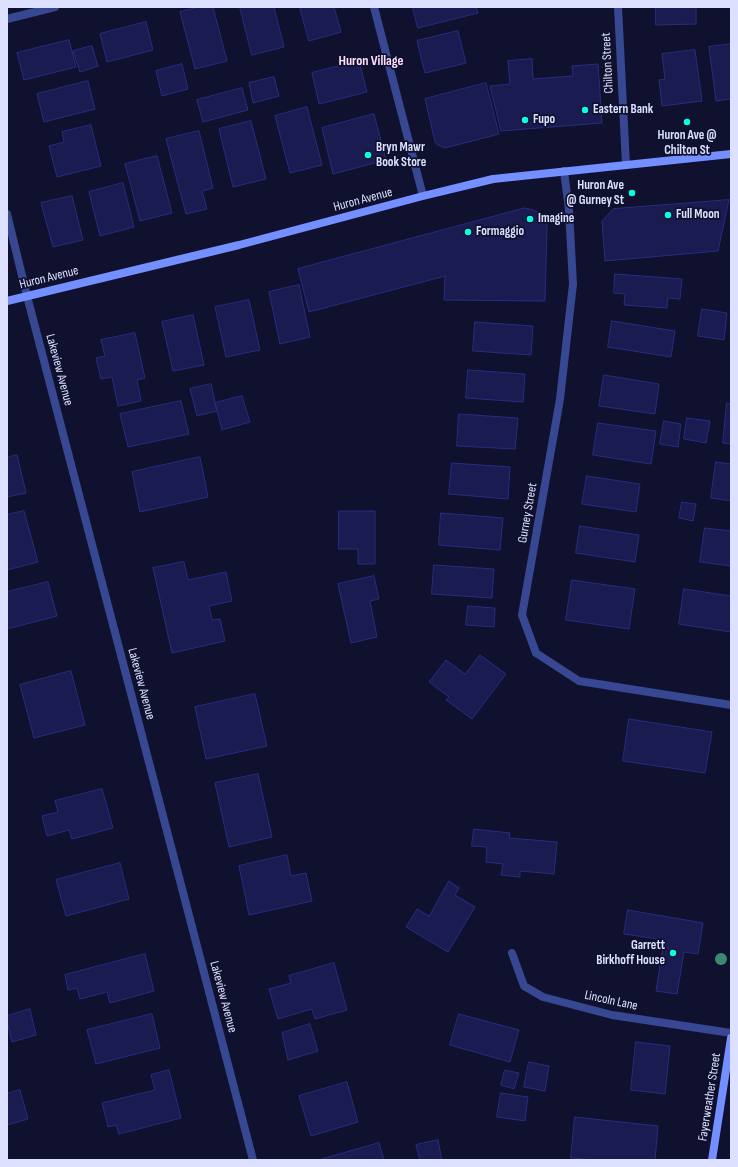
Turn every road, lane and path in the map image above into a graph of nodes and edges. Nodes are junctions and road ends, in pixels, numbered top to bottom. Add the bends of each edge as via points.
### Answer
1 (55, 7) edge
2 (374, 7) edge
3 (618, 7) edge
4 (7, 19) edge
5 (731, 154) edge
6 (626, 165) junction
7 (564, 171) junction
8 (423, 196) junction
9 (7, 214) edge
10 (27, 296) junction
11 (7, 301) edge
12 (731, 705) edge
13 (512, 953) dead end
14 (731, 1033) edge
15 (731, 1038) edge
16 (253, 1160) edge
17 (712, 1160) edge

1 - 4 street
2 - 8 street
3 - 6 street, Chilton Street
5 - 6 street, Huron Avenue
6 - 7 street, Huron Avenue
7 - 8 street, Huron Avenue via 493,179
7 - 12 street, Gurney Street via 573,284 560,399 522,615 536,653 579,681
8 - 10 street, Huron Avenue via 240,245
9 - 10 street, Lakeview Avenue
10 - 11 street, Huron Avenue
10 - 16 street, Lakeview Avenue
13 - 14 street, Lincoln Lane via 524,986 543,998 612,1016
15 - 17 street, Fayerweather Street

